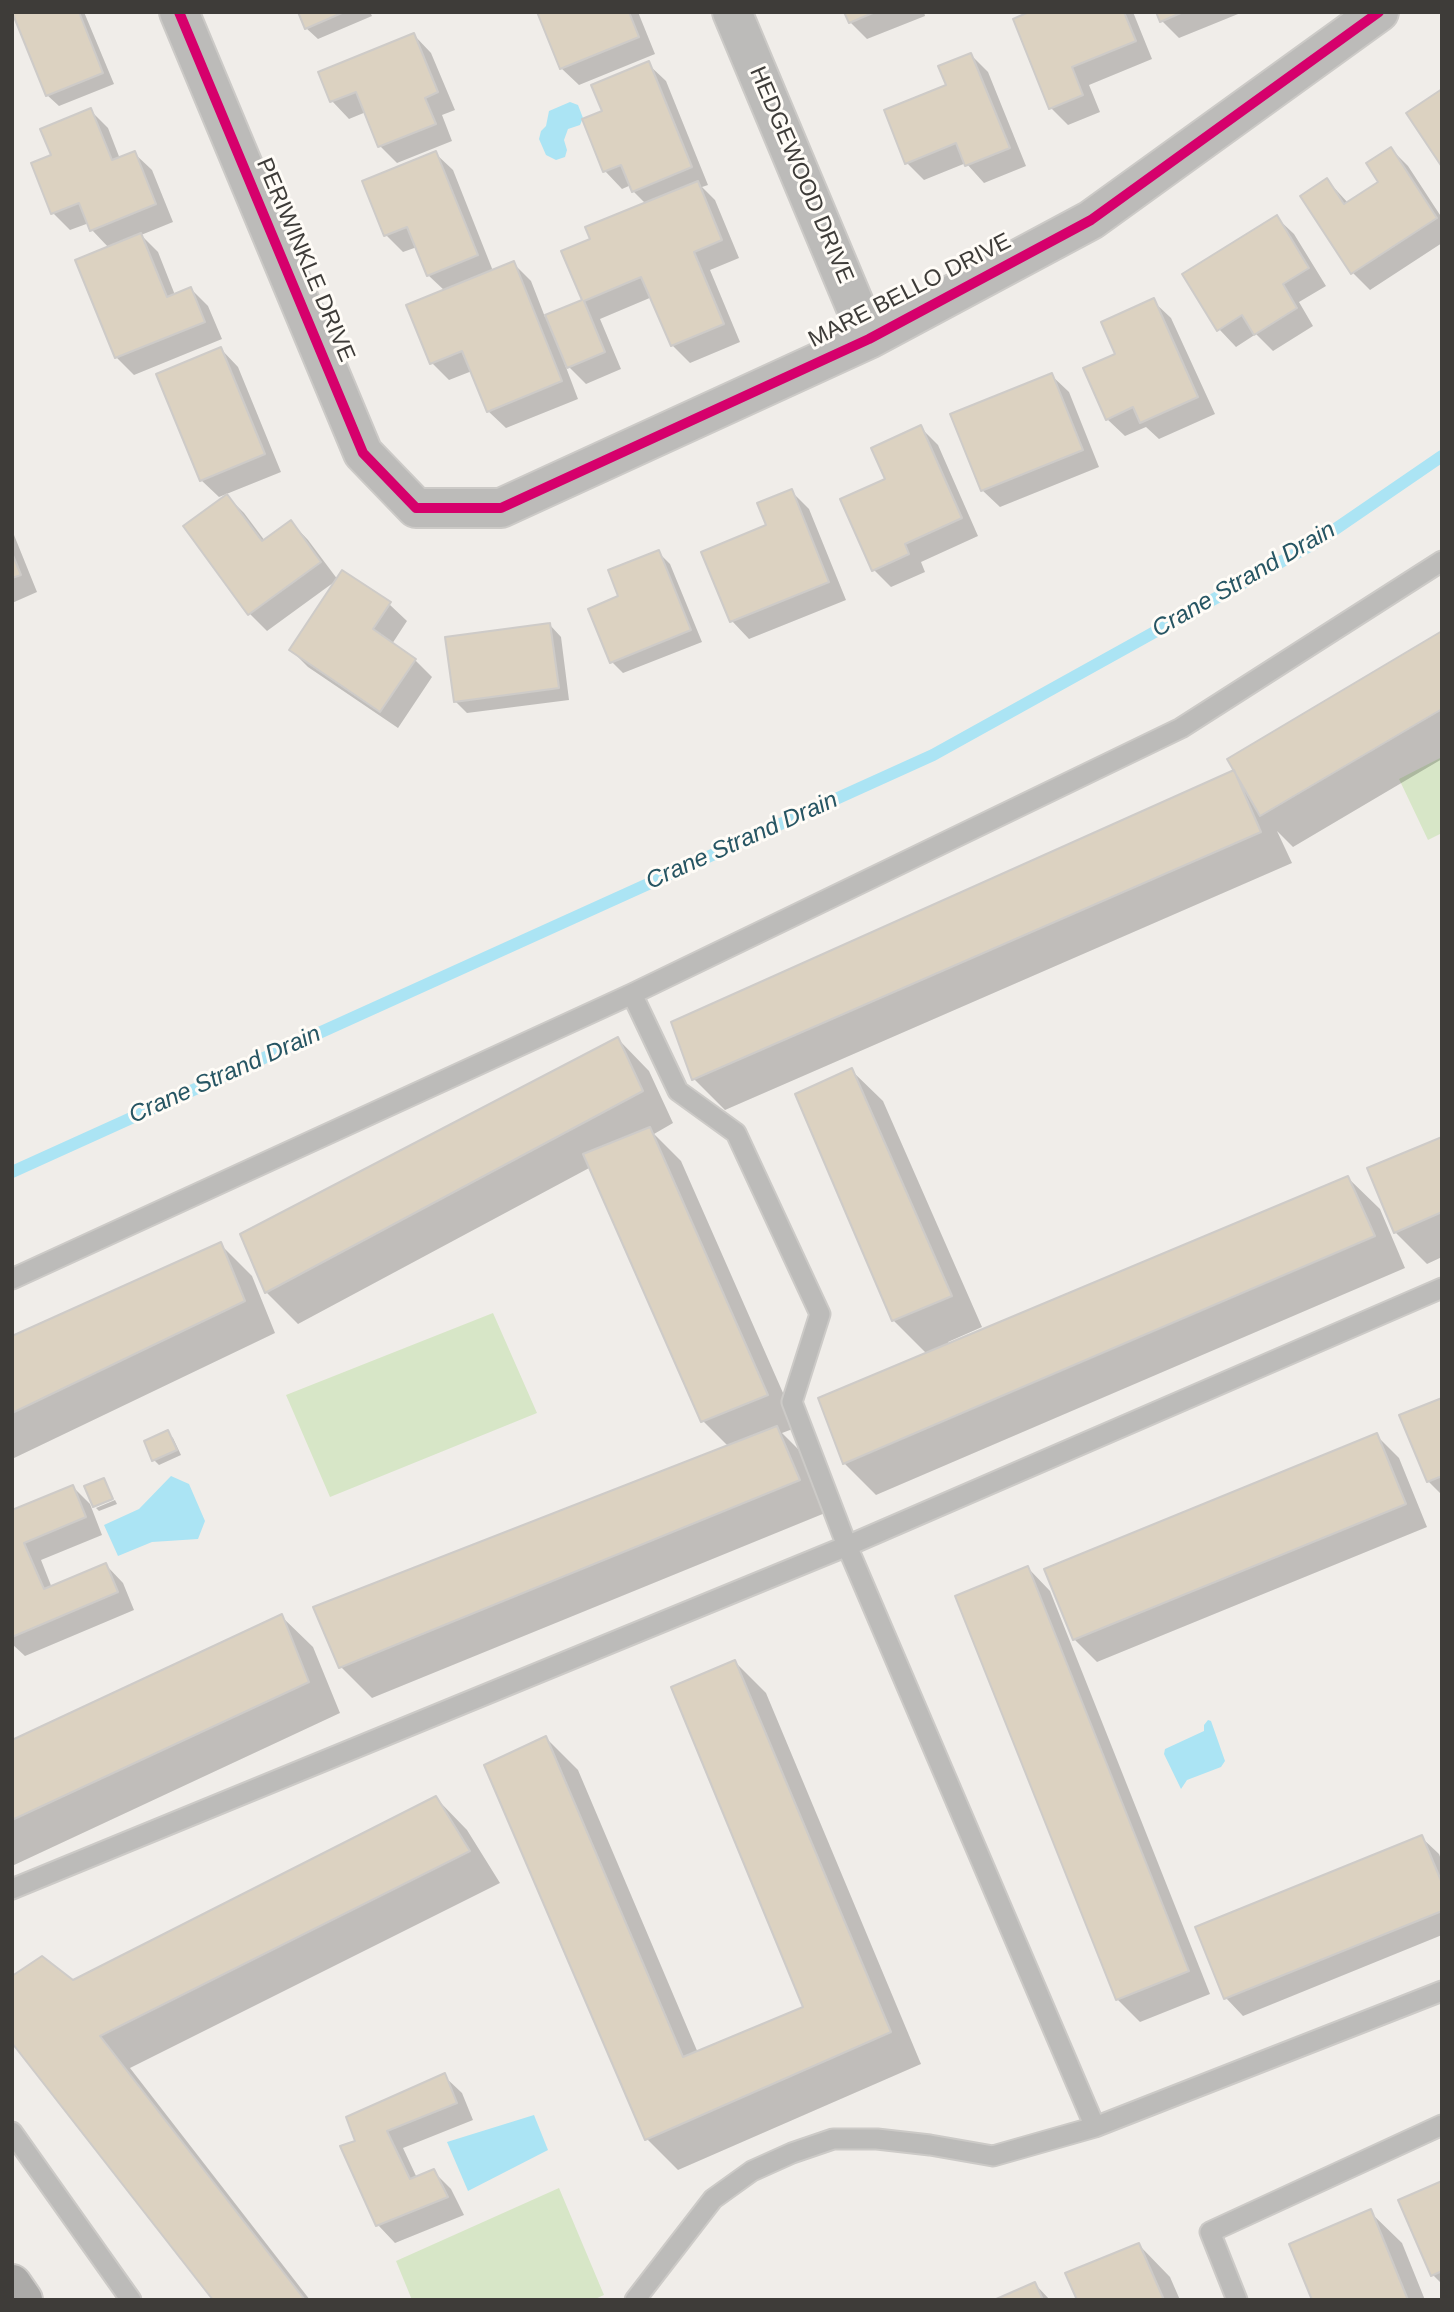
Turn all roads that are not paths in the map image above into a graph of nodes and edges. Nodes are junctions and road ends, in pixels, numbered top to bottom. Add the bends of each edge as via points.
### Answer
1 (179, 12) edge
2 (732, 12) edge
3 (1379, 12) edge
4 (869, 338) junction
5 (416, 508) joint
6 (1442, 561) edge
7 (632, 994) junction
8 (12, 1279) edge
9 (1442, 1288) edge
10 (847, 1546) junction
11 (12, 1889) edge
12 (1442, 1991) edge
13 (1442, 2125) edge
14 (1095, 2127) junction
15 (12, 2132) edge
16 (12, 2284) edge
17 (23, 2300) edge
18 (131, 2300) edge
19 (635, 2300) edge
20 (1237, 2300) edge

1 - 5 street, PERIWINKLE DRIVE via 363,453
2 - 4 street, HEDGEWOOD DRIVE
3 - 4 street, MARE BELLO DRIVE via 1091,220
4 - 5 street, MARE BELLO DRIVE via 501,508
6 - 7 lane via 1181,728
7 - 8 lane
7 - 10 lane via 678,1091 736,1133 820,1314 792,1402
9 - 10 lane
10 - 11 lane
10 - 14 lane
12 - 14 lane
13 - 20 lane via 1210,2232
14 - 19 lane via 993,2156 877,2139 833,2139 792,2152 752,2171 713,2199
15 - 18 lane
16 - 17 main road

